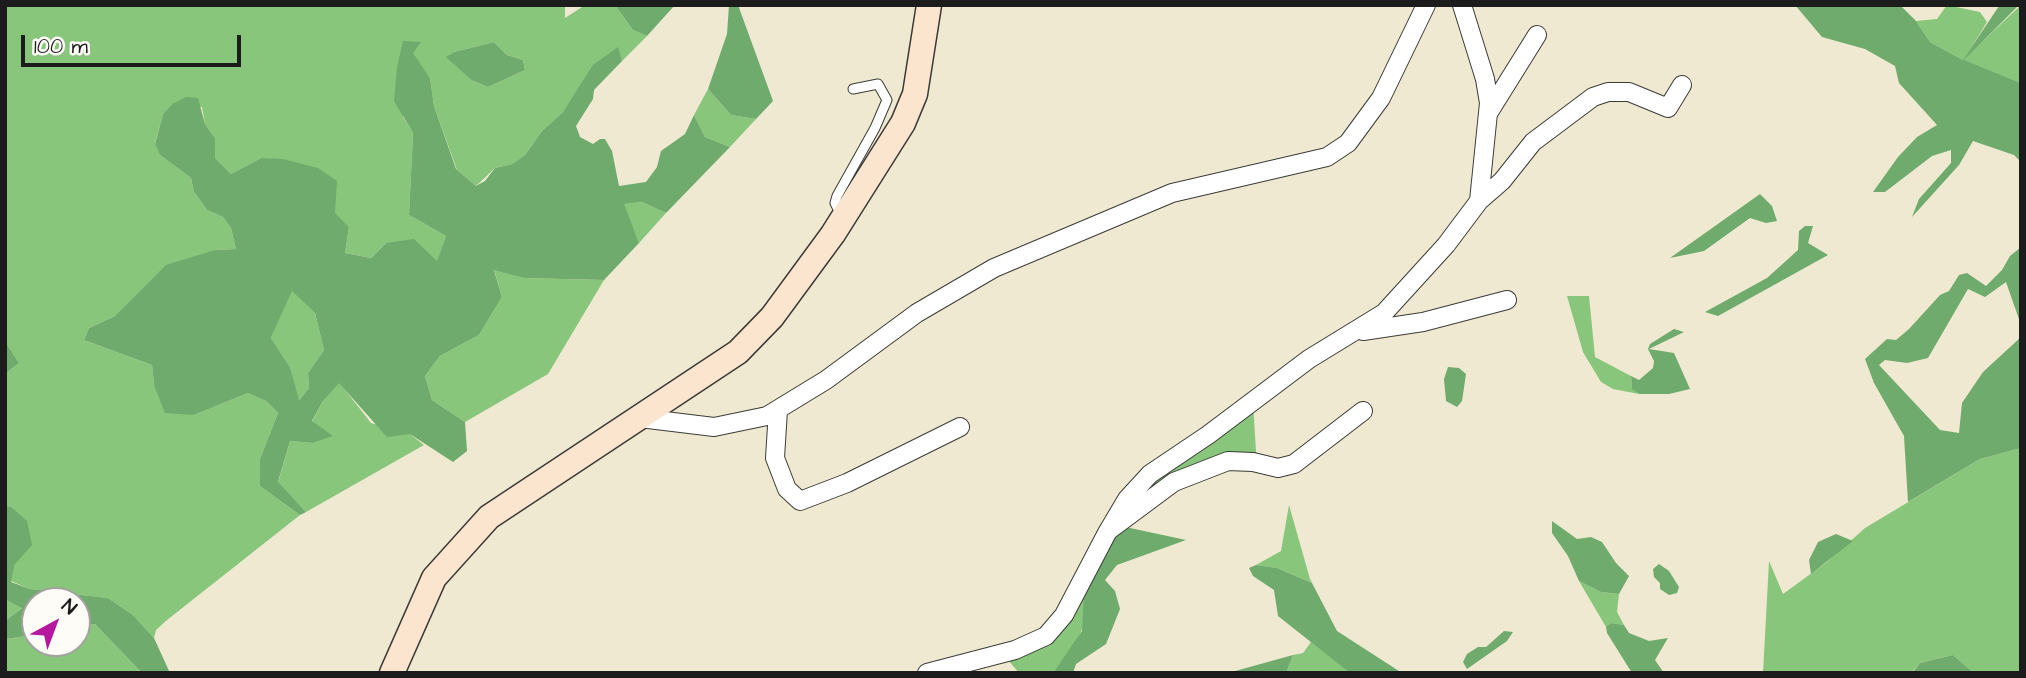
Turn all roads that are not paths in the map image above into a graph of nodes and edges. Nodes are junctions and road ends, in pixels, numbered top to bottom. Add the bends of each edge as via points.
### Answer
1 (929, 5) edge
2 (1426, 5) edge
3 (1462, 5) edge
4 (1537, 35) dead end
5 (1682, 85) dead end
6 (853, 89) dead end
7 (1488, 114) junction
8 (1479, 201) junction
9 (843, 218) junction
10 (1507, 300) dead end
11 (1353, 333) junction
12 (778, 410) junction
13 (1363, 411) dead end
14 (640, 418) junction
15 (960, 427) dead end
16 (1108, 531) junction
17 (392, 673) edge
18 (928, 673) edge

1 - 9 main road via 915,94 904,123
2 - 12 street via 1381,98 1338,151 1315,161 1172,193 994,268 916,313
3 - 7 street via 1488,92
4 - 7 street
5 - 8 street via 1668,108 1632,92 1596,95 1533,142
6 - 9 lane via 878,84 887,100 837,195 835,203
7 - 8 street
8 - 11 street via 1393,304
9 - 14 main road via 772,317 738,352
10 - 11 street via 1423,322
11 - 16 street via 1309,359 1150,474 1127,499
12 - 14 street via 753,421 719,427
12 - 15 street via 775,458 787,489 800,501
13 - 16 street via 1294,464 1278,468 1235,461 1211,465 1161,490
14 - 17 main road via 534,484 468,538 433,578
16 - 18 street via 1064,615 1045,636 1015,650

